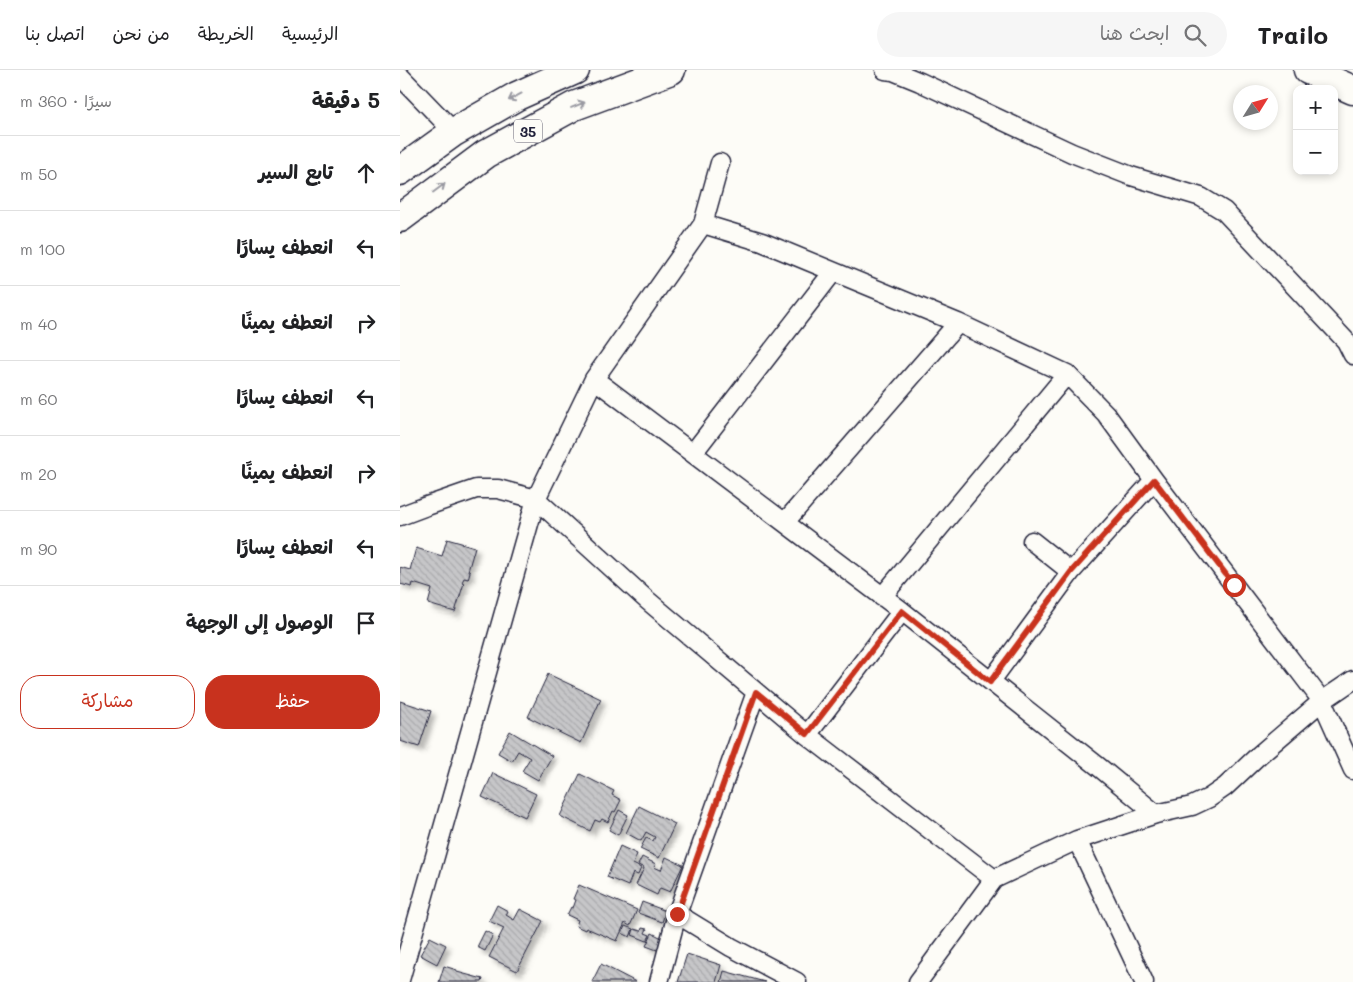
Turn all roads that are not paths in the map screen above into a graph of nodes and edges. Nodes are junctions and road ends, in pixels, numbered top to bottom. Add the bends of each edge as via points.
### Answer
1 (575, 70) edge
2 (671, 70) edge
3 (885, 70) edge
4 (1308, 70) edge
5 (400, 76) edge
6 (1353, 90) edge
7 (454, 132) junction
8 (720, 162) dead end
9 (400, 172) edge
10 (400, 218) edge
11 (704, 224) junction
12 (833, 272) junction
13 (958, 323) junction
14 (1353, 354) edge
15 (1067, 374) junction
16 (594, 378) junction
17 (693, 453) junction
18 (1154, 480) junction
19 (536, 499) junction
20 (400, 516) edge
21 (786, 522) junction
22 (1032, 541) dead end
23 (1071, 572) junction
24 (882, 597) junction
25 (902, 611) junction
26 (1353, 680) edge
27 (990, 682) junction
28 (756, 692) junction
29 (1322, 702) junction
30 (807, 734) junction
31 (1353, 770) edge
32 (1156, 814) junction
33 (1077, 840) junction
34 (994, 879) junction
35 (677, 914) junction
36 (400, 980) edge
37 (659, 982) edge
38 (797, 982) edge
39 (918, 982) edge
40 (1144, 982) edge

1 -> 7 highway, 35 via 517,96
10 -> 2 highway, 35 via 486,154 574,106
3 - 14 street via 920,82 1080,156 1131,176 1201,197 1224,210 1346,341
4 - 6 highway
5 - 7 street
7 - 9 highway, 35
8 - 11 street
11 - 12 street via 762,242
11 - 16 street
12 - 13 street
12 - 17 street
13 - 15 street
13 - 21 street
15 - 18 street via 1106,414
15 - 24 street
16 - 17 street
16 - 19 street
17 - 21 street
18 - 23 street
18 - 29 street
19 - 20 street via 498,489 476,489
19 - 28 street via 647,600
19 - 36 street
21 - 24 street
22 - 23 street
23 - 27 street
24 - 25 street
25 - 27 street
25 - 30 street
26 - 29 street
27 - 32 street
28 - 30 street
28 - 35 street
29 - 31 street
29 - 32 street via 1225,787 1192,806
30 - 34 street
32 - 33 street
33 - 34 street
33 - 40 street
34 - 39 street
35 - 37 street
35 - 38 street

